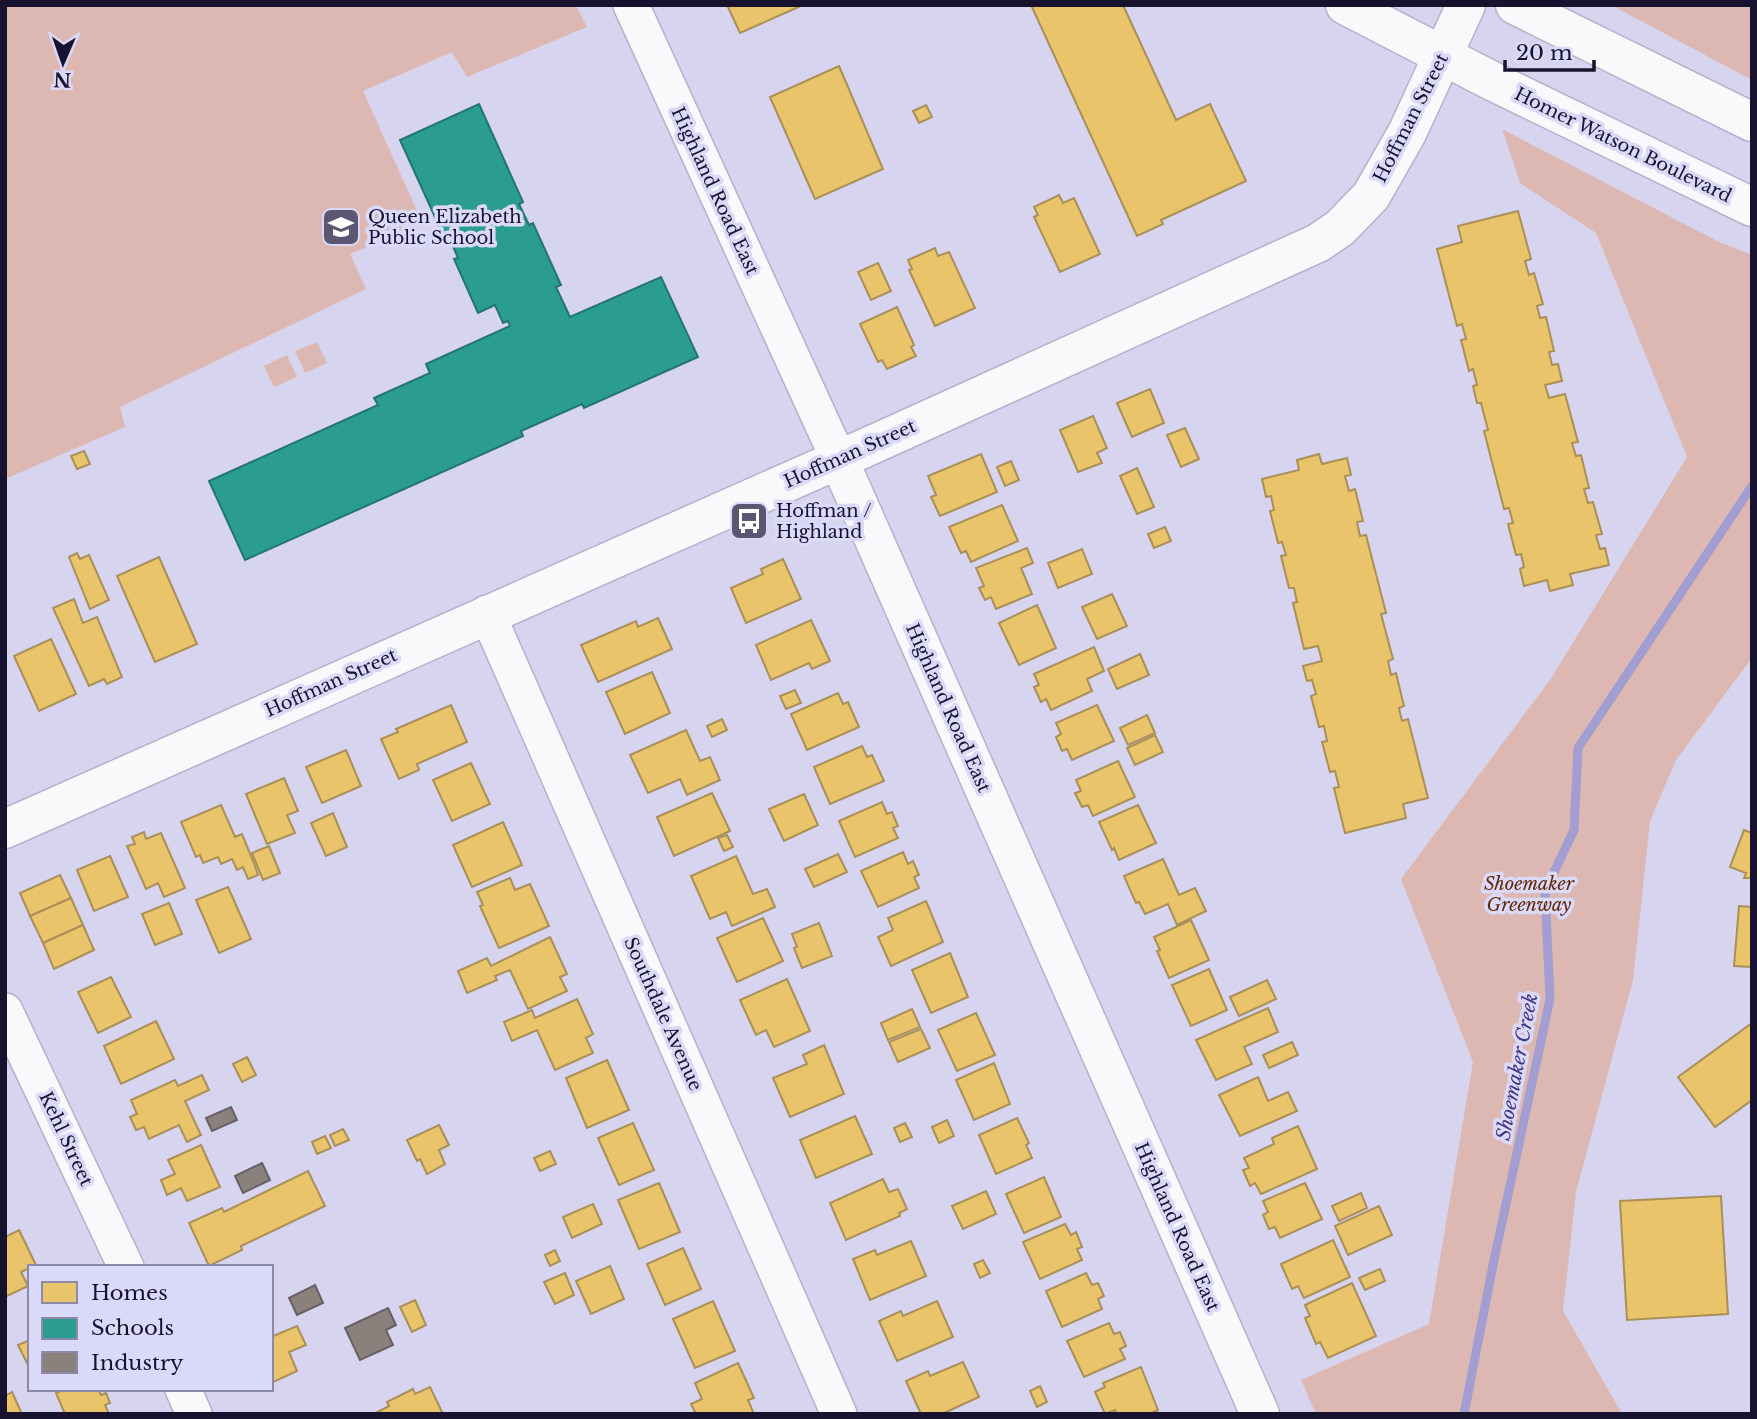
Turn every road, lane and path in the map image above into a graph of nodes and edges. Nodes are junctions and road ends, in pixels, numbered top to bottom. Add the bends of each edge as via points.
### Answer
1 (631, 5) edge
2 (1345, 5) edge
3 (1466, 5) edge
4 (1515, 5) edge
5 (1444, 56) junction
6 (1752, 122) edge
7 (1752, 207) edge
8 (838, 458) junction
9 (487, 613) junction
10 (5, 829) edge
11 (5, 1011) edge
12 (125, 1265) edge
13 (184, 1391) edge
14 (194, 1414) edge
15 (839, 1414) edge
16 (1260, 1414) edge

1 - 8 street, Highland Road East
2 - 5 street, Homer Watson Boulevard
3 - 5 street, Hoffman Street
4 - 6 street
5 - 7 street, Homer Watson Boulevard
5 - 8 street, Hoffman Street via 1371,196 1318,243
8 - 9 street, Hoffman Street
8 - 16 street, Highland Road East
9 - 10 street, Hoffman Street
9 - 15 street, Southdale Avenue
11 - 12 street, Kehl Street
13 - 14 street

